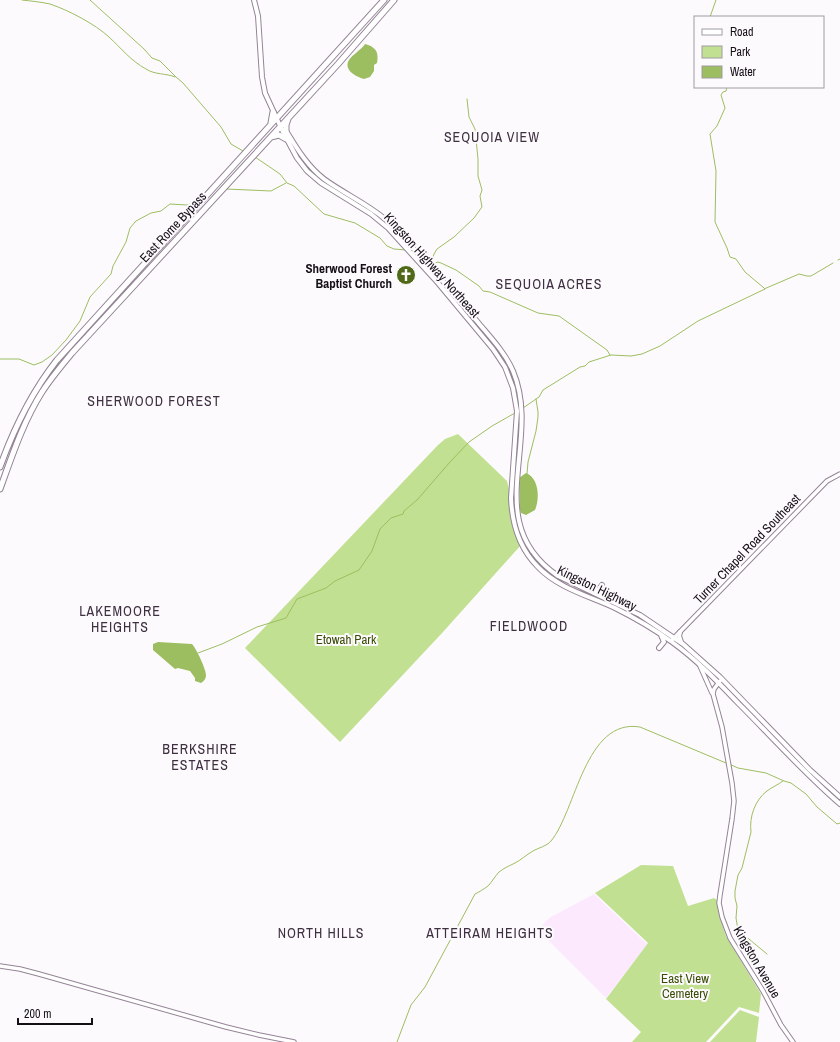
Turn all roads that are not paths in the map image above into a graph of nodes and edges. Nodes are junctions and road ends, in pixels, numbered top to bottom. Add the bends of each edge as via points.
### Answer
1 (254, 0) edge
2 (384, 0) edge
3 (394, 0) edge
4 (273, 110) junction
5 (285, 110) junction
6 (289, 117) junction
7 (277, 119) junction
8 (270, 126) junction
9 (281, 126) junction
10 (286, 131) junction
11 (270, 138) junction
12 (286, 139) junction
13 (519, 411) junction
14 (0, 467) edge
15 (840, 474) edge
16 (0, 489) edge
17 (602, 585) dead end
18 (603, 591) dead end
19 (591, 592) junction
20 (609, 600) junction
21 (680, 632) junction
22 (660, 633) junction
23 (673, 639) junction
24 (683, 644) junction
25 (659, 648) dead end
26 (698, 663) junction
27 (722, 679) junction
28 (719, 683) junction
29 (713, 694) junction
30 (840, 797) edge
31 (840, 804) edge
32 (0, 966) edge
33 (294, 1042) edge
34 (792, 1042) edge

1 - 4 main road, Kingston Highway Northeast via 260,26 263,85
2 - 5 highway, East Rome Bypass
3 - 6 highway, East Rome Bypass
4 - 5 highway
4 - 7 main road, Kingston Highway Northeast
4 - 8 highway
5 - 7 highway, East Rome Bypass
6 - 9 highway, East Rome Bypass
6 - 10 highway
7 - 8 highway, East Rome Bypass
7 - 9 main road, Kingston Highway Northeast
8 - 14 highway, East Rome Bypass via 57,360 35,389 22,412
9 - 10 main road
9 - 11 highway, East Rome Bypass
9 - 12 main road, Kingston Highway Northeast
10 - 13 main road via 297,150 316,172 384,218 453,292 508,362 518,385
11 - 12 highway via 279,135
11 - 16 highway, East Rome Bypass via 55,374 27,420
12 - 13 main road, Kingston Highway Northeast via 297,158 311,174 381,222 438,283 501,359 512,384
13 - 19 main road, Kingston Highway via 516,499 524,537 537,559 550,571
13 - 22 main road, Kingston Highway via 511,507 515,528 527,553 538,567 558,582 630,615
15 - 21 street, Turner Chapel Road Southeast via 825,484
17 - 19 main road via 598,590
18 - 20 main road
19 - 20 main road, Kingston Highway
20 - 23 main road, Kingston Highway via 640,615
21 - 23 street, Turner Chapel Road Southeast
21 - 24 main road
22 - 23 main road, Kingston Highway
22 - 25 main road via 664,641
23 - 24 main road
23 - 26 main road, Kingston Highway
24 - 27 main road
26 - 28 main road, Kingston Highway
26 - 29 street, Kingston Avenue
27 - 28 street
27 - 30 main road
28 - 29 street
28 - 31 main road, Kingston Highway
29 - 34 street, Kingston Avenue via 722,727 733,793 732,819 719,904 730,938
32 - 33 street via 20,969 259,1035

